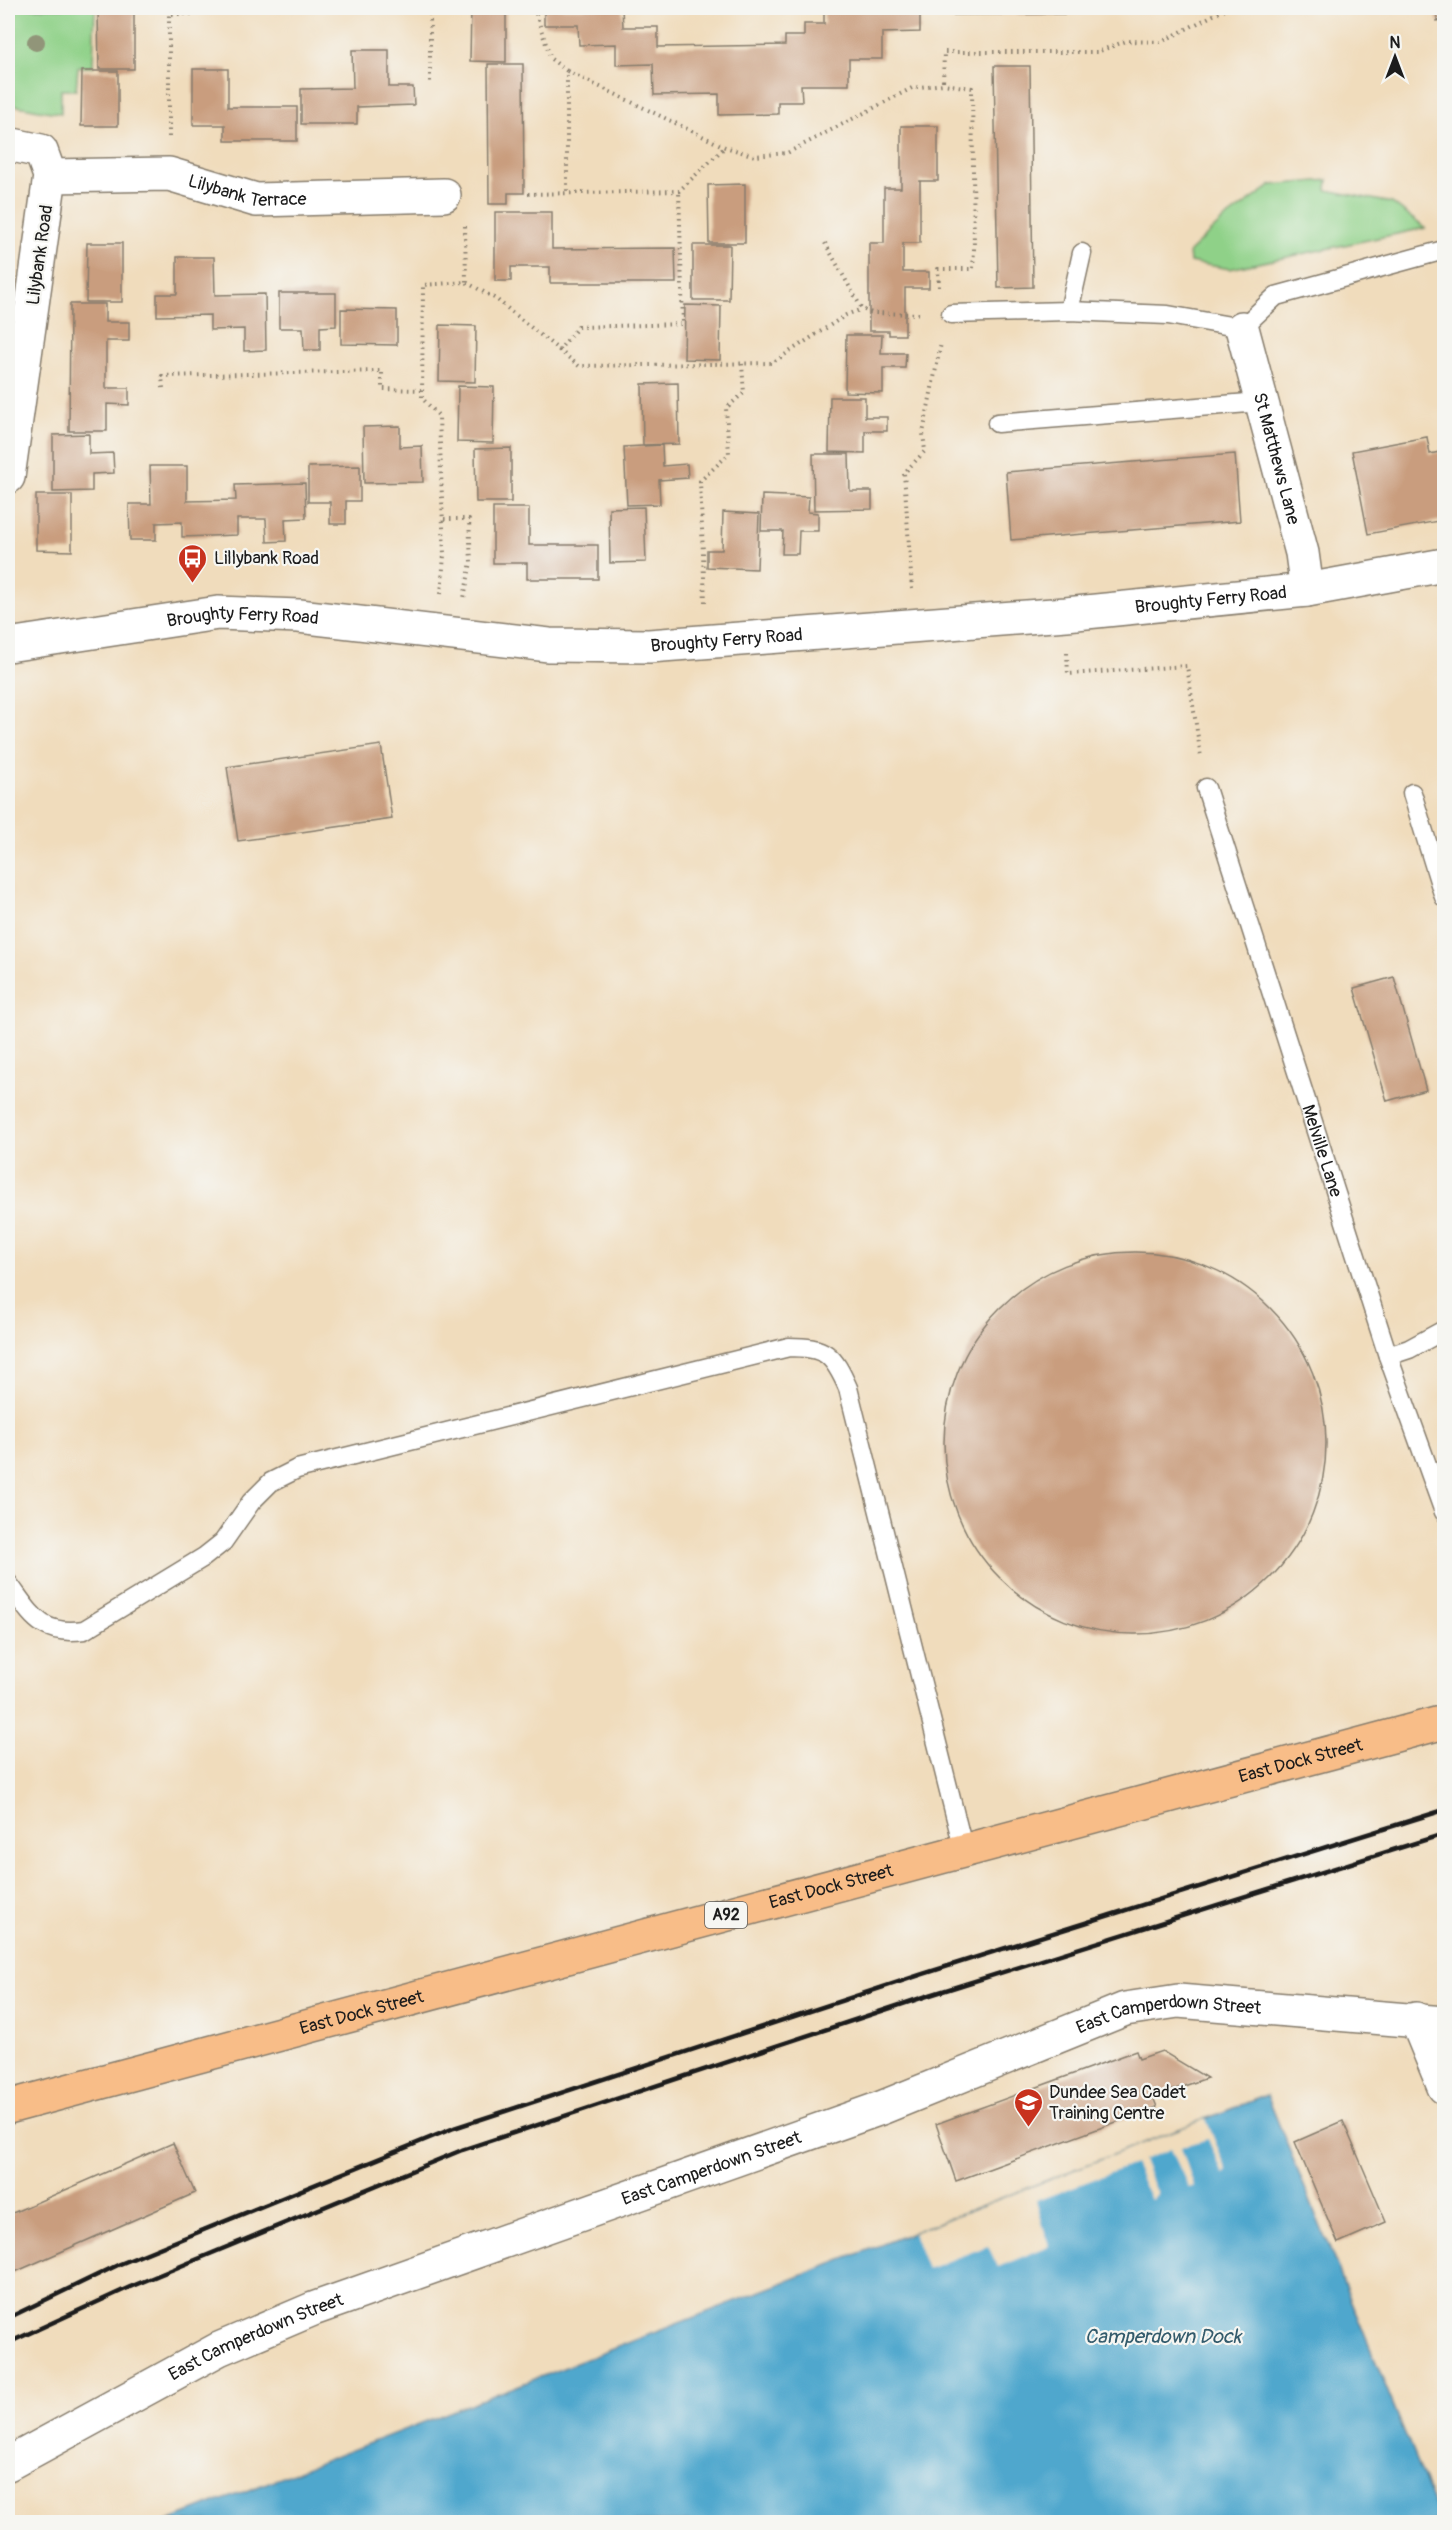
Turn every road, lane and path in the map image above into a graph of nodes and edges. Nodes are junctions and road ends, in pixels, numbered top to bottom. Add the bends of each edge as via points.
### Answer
1 (194, 8) edge
2 (430, 8) edge
3 (534, 8) edge
4 (1227, 8) edge
5 (567, 71) junction
6 (430, 83) dead end
7 (943, 84) junction
8 (8, 144) edge
9 (725, 147) junction
10 (169, 174) junction
11 (50, 176) junction
12 (680, 191) junction
13 (567, 193) junction
14 (528, 194) dead end
15 (444, 195) dead end
16 (825, 243) dead end
17 (1444, 250) edge
18 (1082, 253) dead end
19 (465, 271) dead end
20 (466, 282) junction
21 (939, 292) dead end
22 (861, 309) junction
23 (1069, 311) junction
24 (929, 314) dead end
25 (951, 314) dead end
26 (1242, 328) junction
27 (941, 349) dead end
28 (559, 350) junction
29 (742, 364) junction
30 (163, 388) dead end
31 (421, 390) junction
32 (1261, 402) junction
33 (997, 423) dead end
34 (8, 477) edge
35 (444, 519) junction
36 (909, 552) dead end
37 (444, 555) dead end
38 (1444, 565) edge
39 (704, 570) dead end
40 (1307, 590) junction
41 (457, 635) junction
42 (8, 645) edge
43 (1068, 674) dead end
44 (1206, 788) joint
45 (1412, 793) dead end
46 (1444, 897) edge
47 (1444, 1330) edge
48 (1388, 1356) junction
49 (1444, 1512) edge
50 (8, 1583) edge
51 (1444, 1722) edge
52 (964, 1851) junction
53 (1430, 2021) edge
54 (1444, 2086) edge
55 (8, 2107) edge
56 (8, 2464) edge

1 - 10 path via 194,14 169,14
2 - 6 path
3 - 5 path via 551,59
4 - 7 path via 1161,42 1126,41 1097,52 944,52
5 - 9 path
5 - 13 path
7 - 9 path via 912,88 787,153 755,156
7 - 21 path via 972,88 974,250 973,269 938,269
8 - 11 street via 41,151
9 - 12 path
10 - 11 street, Lilybank Terrace
10 - 15 street, Lilybank Terrace via 256,200
11 - 34 street, Lilybank Road
12 - 13 path
12 - 28 path via 683,324 579,327
13 - 14 path
16 - 22 path
17 - 26 lane via 1276,296
18 - 23 lane
19 - 20 path
20 - 28 path via 496,299
20 - 31 path via 423,285
22 - 24 path via 872,313
22 - 29 path via 772,363
23 - 25 lane
23 - 26 lane via 1168,315
26 - 32 street, St Matthews Lane
27 - 36 path via 923,433 925,451 904,473
28 - 29 path via 579,366
29 - 39 path via 744,393 726,408 729,454 700,481
30 - 31 path via 162,376 382,371 382,389
31 - 35 path via 422,398 439,416
32 - 33 lane
32 - 40 street, St Matthews Lane via 1302,553
35 - 37 path
35 - 41 path via 469,519 471,562
38 - 40 street, Broughty Ferry Road
40 - 41 street, Broughty Ferry Road via 1066,614 650,646 549,645
41 - 42 street, Broughty Ferry Road via 299,616 218,613
43 - 44 path via 1187,666
44 - 48 lane, Melville Lane
45 - 46 lane
47 - 48 lane
48 - 49 lane, Melville Lane
50 - 52 lane via 45,1627 64,1633 84,1630 217,1547 257,1495 271,1482 297,1469 789,1347 816,1347 837,1364 848,1388
51 - 52 highway, East Dock Street / A92
52 - 55 highway, East Dock Street / A92
53 - 54 street
53 - 56 street, East Camperdown Street via 1178,2001 1125,2009 881,2108 313,2309 219,2349

